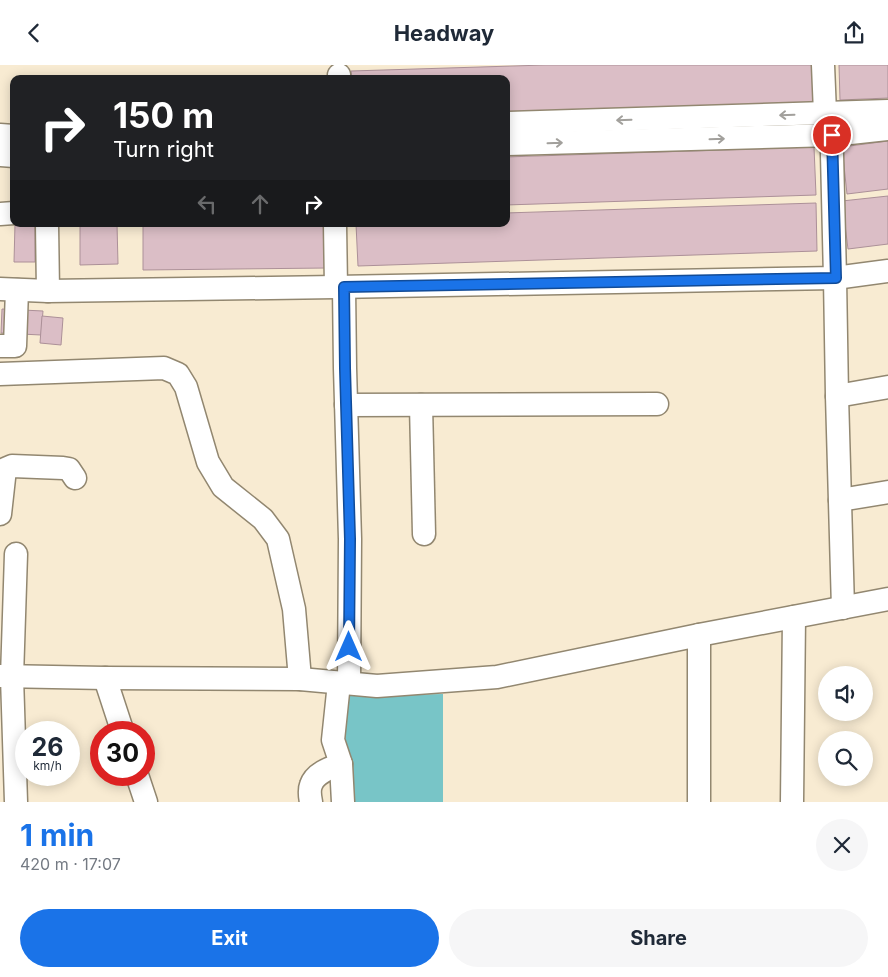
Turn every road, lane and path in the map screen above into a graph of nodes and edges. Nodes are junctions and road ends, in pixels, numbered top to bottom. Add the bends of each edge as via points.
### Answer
1 (823, 65) edge
2 (888, 111) edge
3 (825, 113) junction
4 (510, 123) edge
5 (888, 129) edge
6 (826, 136) junction
7 (510, 144) edge
8 (47, 227) edge
9 (335, 227) edge
10 (348, 227) edge
11 (888, 271) edge
12 (830, 278) junction
13 (343, 287) junction
14 (8, 290) edge
15 (48, 291) junction
16 (0, 346) edge
17 (0, 374) edge
18 (888, 387) edge
19 (836, 396) junction
20 (656, 404) dead end
21 (346, 405) junction
22 (421, 405) junction
23 (74, 478) dead end
24 (888, 492) edge
25 (840, 500) junction
26 (0, 514) edge
27 (424, 534) dead end
28 (16, 554) dead end
29 (888, 599) edge
30 (843, 608) junction
31 (794, 617) junction
32 (699, 635) junction
33 (6, 676) edge
34 (105, 678) junction
35 (300, 679) junction
36 (344, 683) junction
37 (119, 721) edge
38 (341, 764) junction
39 (141, 786) edge
40 (16, 802) edge
41 (146, 802) edge
42 (311, 802) edge
43 (343, 802) edge
44 (699, 802) edge
45 (792, 802) edge

1 - 3 street
2 - 3 street
3 -> 4 street
3 - 6 street
5 - 6 street
7 -> 6 street
6 - 12 street
8 - 15 street
9 - 13 street
10 - 13 street
11 - 12 street
12 - 13 street
12 - 19 street
13 - 15 street
13 - 21 street
14 - 15 street
14 - 16 street via 15,346
17 - 35 street via 164,367 178,374 186,387 208,462 224,487 263,519 278,539 294,609
18 - 19 street
19 - 25 street
20 - 22 street
21 - 22 street
21 - 36 street via 350,539
22 - 27 street
23 - 26 street via 69,469 12,465 6,469
24 - 25 street
25 - 30 street
28 - 33 street
29 - 30 street
30 - 31 street
31 - 32 street
31 - 45 street
32 - 36 street via 497,677 378,686
32 - 44 street
33 - 34 street
33 - 40 street
34 - 35 street
34 - 37 street
35 - 36 street
36 - 38 street via 333,740
38 - 42 street via 317,776 310,786
38 - 43 street
39 - 41 street

